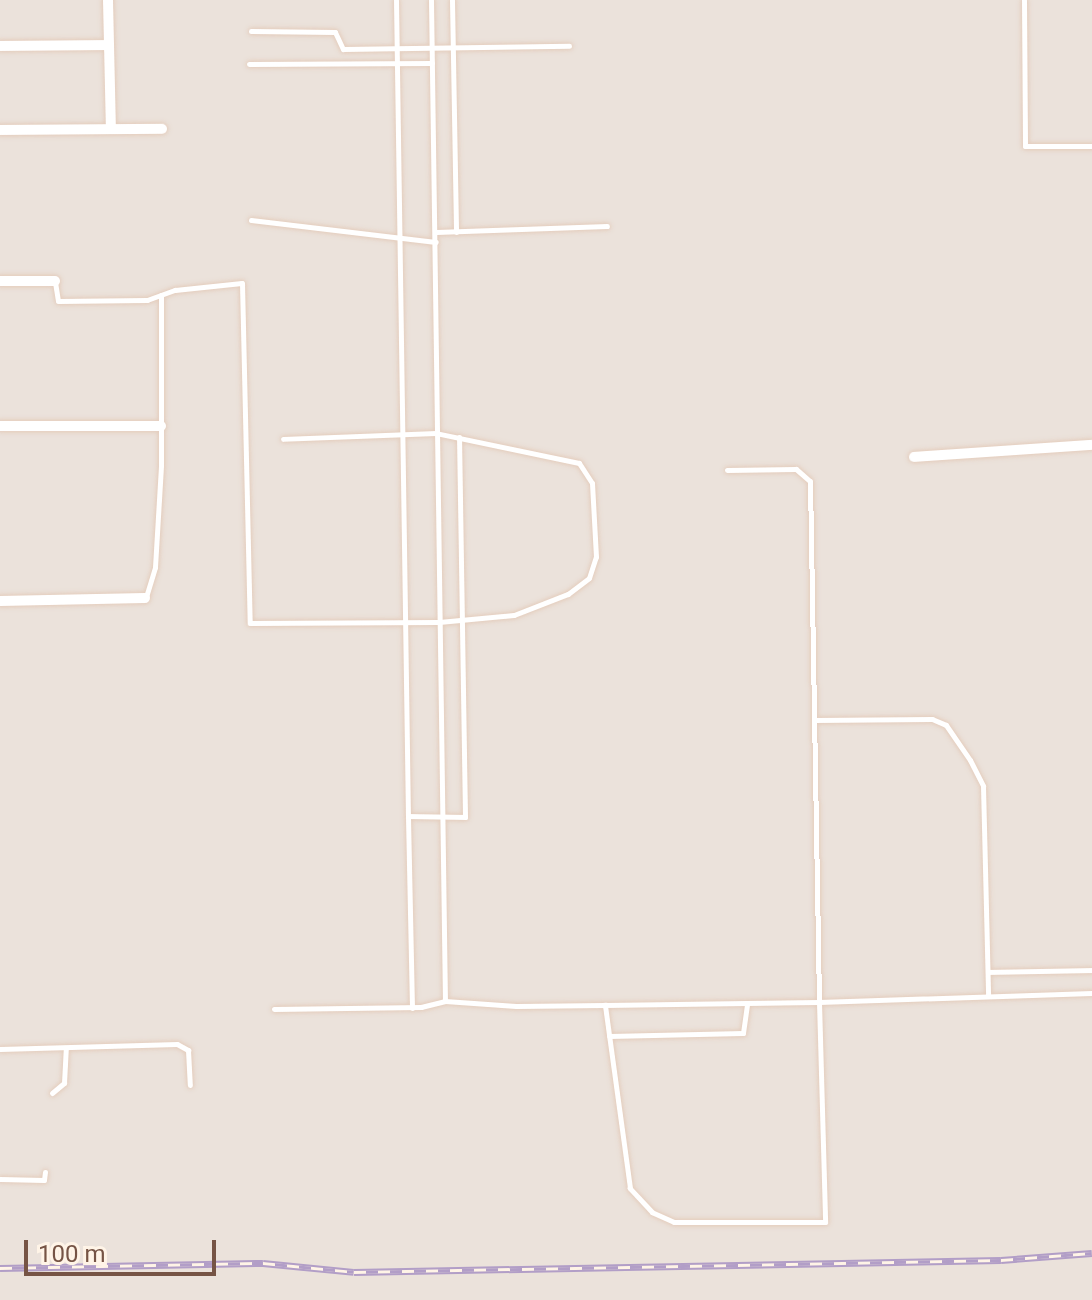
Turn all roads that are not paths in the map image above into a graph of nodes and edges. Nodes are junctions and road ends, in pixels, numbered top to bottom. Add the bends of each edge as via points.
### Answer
1 (108, 0) edge
2 (396, 0) edge
3 (431, 0) edge
4 (452, 0) edge
5 (1024, 0) edge
6 (251, 31) dead end
7 (109, 45) junction
8 (0, 46) edge
9 (569, 46) dead end
10 (396, 50) junction
11 (432, 50) junction
12 (453, 50) junction
13 (397, 63) junction
14 (432, 63) junction
15 (249, 64) dead end
16 (111, 129) junction
17 (162, 129) dead end
18 (0, 130) edge
19 (1092, 146) edge
20 (251, 220) dead end
21 (607, 226) dead end
22 (436, 232) junction
23 (456, 232) junction
24 (399, 239) junction
25 (436, 242) junction
26 (0, 281) edge
27 (55, 281) joint
28 (161, 295) junction
29 (0, 426) edge
30 (161, 426) junction
31 (402, 433) junction
32 (436, 433) junction
33 (459, 437) junction
34 (283, 439) dead end
35 (1092, 445) edge
36 (914, 457) dead end
37 (727, 470) dead end
38 (145, 598) joint
39 (0, 601) edge
40 (461, 621) junction
41 (439, 622) junction
42 (406, 623) junction
43 (814, 720) junction
44 (408, 816) junction
45 (442, 816) junction
46 (1092, 970) edge
47 (988, 972) junction
48 (1092, 993) edge
49 (988, 995) junction
50 (445, 1001) junction
51 (819, 1002) junction
52 (747, 1003) junction
53 (605, 1005) junction
54 (412, 1008) junction
55 (274, 1009) dead end
56 (609, 1036) junction
57 (0, 1049) edge
58 (66, 1049) junction
59 (190, 1085) dead end
60 (52, 1093) dead end
61 (45, 1172) dead end
62 (0, 1179) edge

1 - 7 street
2 - 10 lane
3 - 11 lane
4 - 12 lane
5 - 19 lane via 1025,146
6 - 10 lane via 335,32 343,49
7 - 8 street
7 - 16 street
9 - 12 lane
10 - 11 lane
10 - 13 lane
11 - 12 lane
11 - 14 lane
12 - 23 lane
13 - 14 lane
13 - 15 lane
13 - 24 lane
14 - 22 lane
16 - 17 street
16 - 18 street
20 - 24 lane
21 - 23 lane
22 - 23 lane
22 - 25 lane
24 - 25 lane
24 - 31 lane
25 - 32 lane
26 - 27 street
27 - 28 lane via 58,301
28 - 30 lane
28 - 42 lane via 242,283 250,623
29 - 30 street
30 - 38 lane via 155,567
31 - 32 lane
31 - 34 lane
31 - 42 lane
32 - 33 lane
32 - 41 lane
33 - 40 lane
33 - 40 lane via 579,463 592,483 596,557 589,578 568,594 514,615
35 - 36 street
37 - 43 lane via 796,469 810,481
38 - 39 street
40 - 41 lane
40 - 45 lane via 465,817
41 - 42 lane
41 - 45 lane
42 - 44 lane
43 - 47 lane via 932,719 954,735 983,786
43 - 51 lane
44 - 45 lane
44 - 54 lane
45 - 50 lane
46 - 47 lane
47 - 49 lane
48 - 49 lane
49 - 51 lane
50 - 53 lane
50 - 54 lane
51 - 52 lane
51 - 56 lane via 825,1222 674,1222 652,1212 630,1188
52 - 53 lane
52 - 56 lane via 743,1033
53 - 56 lane
54 - 55 lane
57 - 58 lane
58 - 59 lane via 177,1044 188,1050
58 - 60 lane via 64,1083
61 - 62 lane via 44,1180

